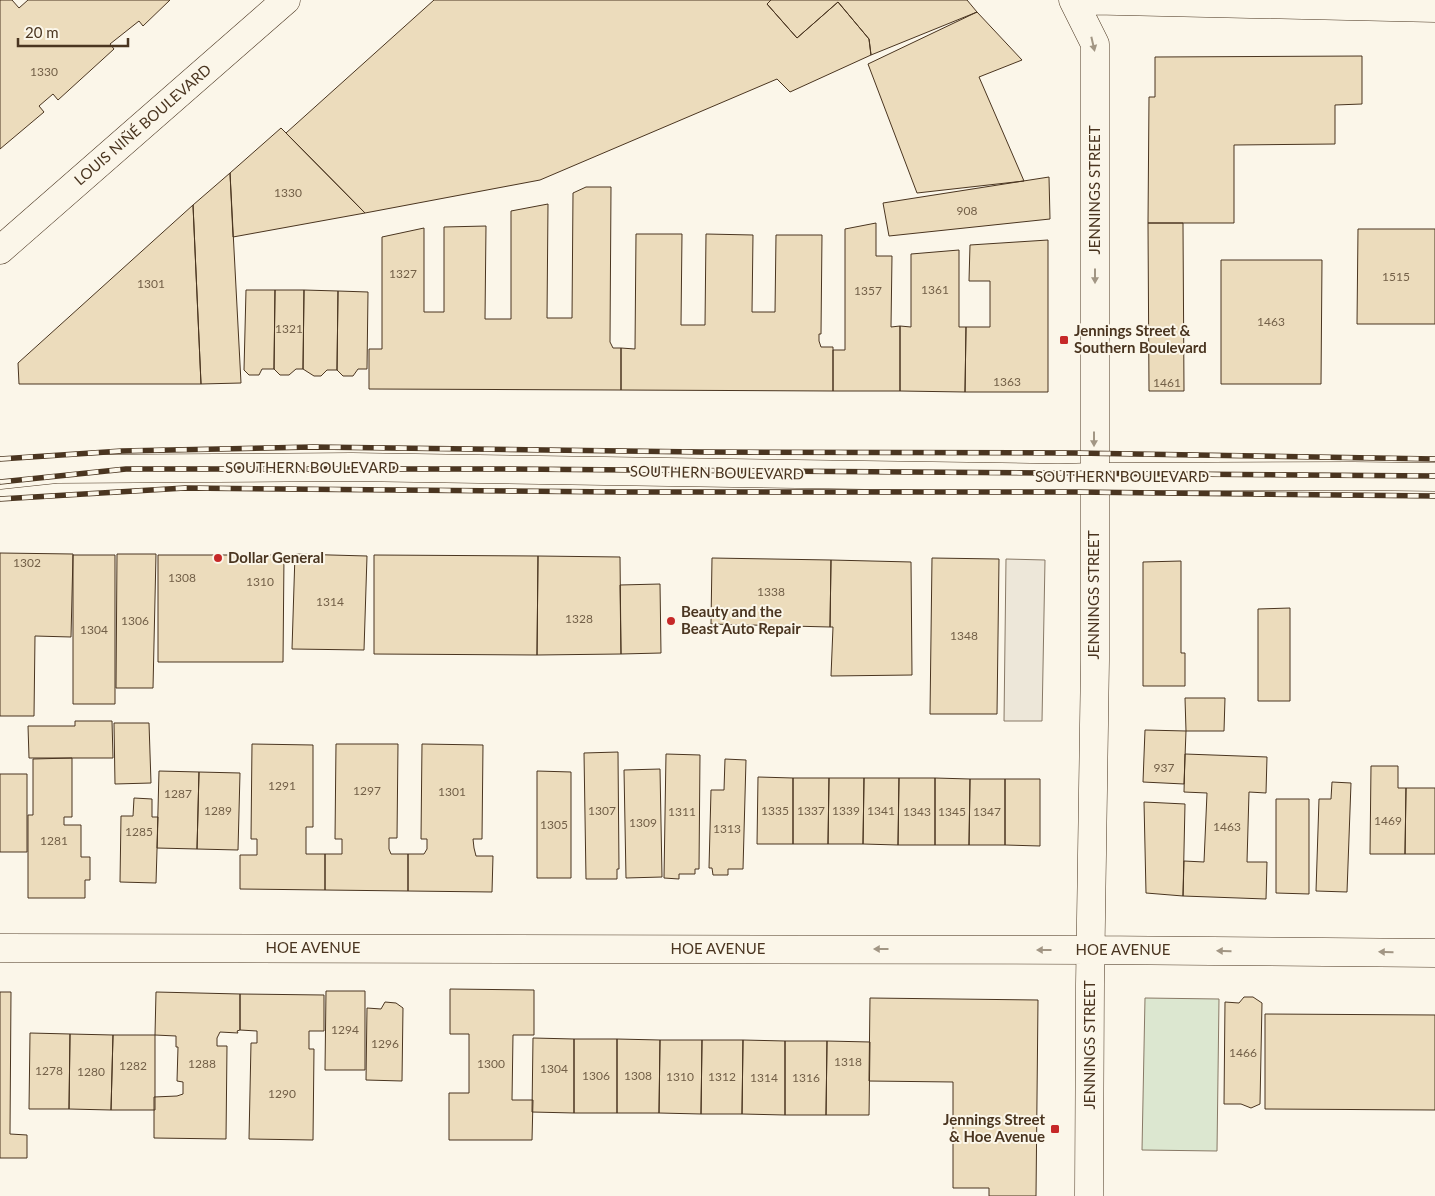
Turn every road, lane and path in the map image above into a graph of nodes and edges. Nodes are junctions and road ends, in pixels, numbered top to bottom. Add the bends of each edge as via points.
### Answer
1 (286, 0) edge
2 (1074, 0) edge
3 (1435, 8) edge
4 (0, 250) edge
5 (0, 475) edge
6 (1094, 477) junction
7 (1435, 477) edge
8 (0, 948) edge
9 (1090, 950) junction
10 (1435, 953) edge
11 (1089, 1196) edge

1 - 4 street, LOUIS NIÑÉ BOULEVARD
2 - 3 street
2 -> 6 street, JENNINGS STREET via 1095,44
5 - 6 street, SOUTHERN BOULEVARD via 56,469 352,467
6 - 7 street, SOUTHERN BOULEVARD
6 - 9 street, JENNINGS STREET via 1095,660
9 -> 8 street, HOE AVENUE
10 -> 9 street, HOE AVENUE
9 - 11 street, JENNINGS STREET

